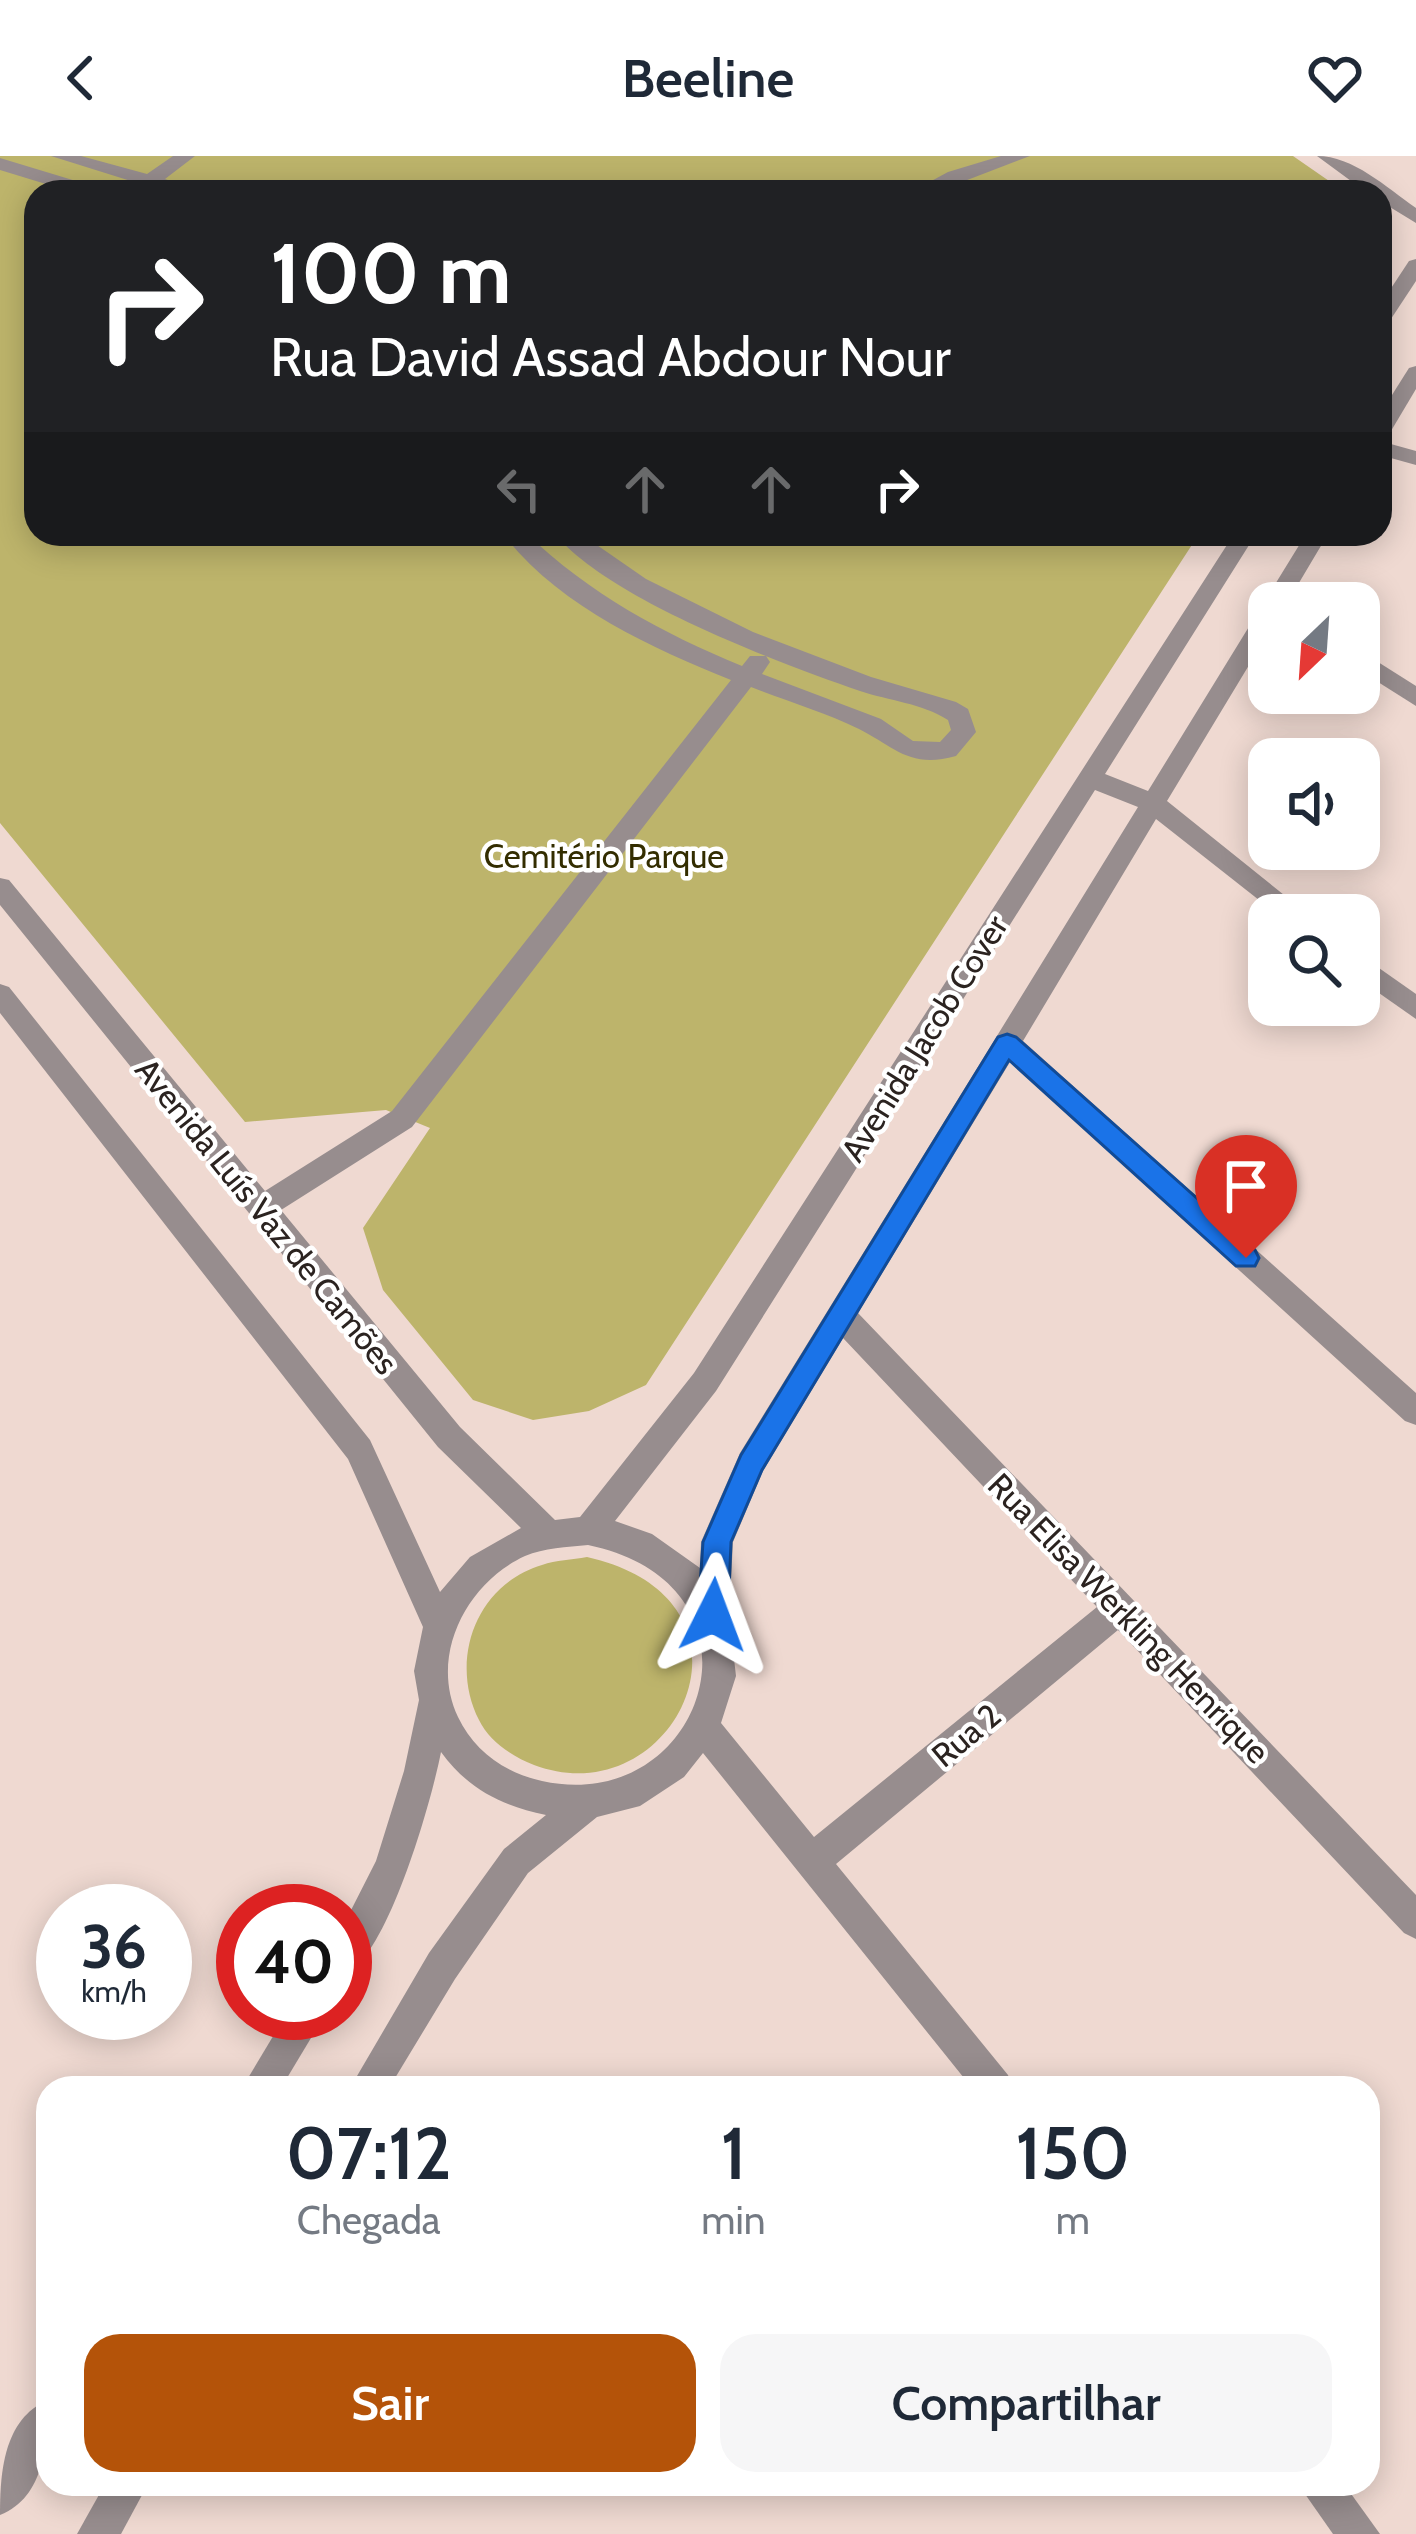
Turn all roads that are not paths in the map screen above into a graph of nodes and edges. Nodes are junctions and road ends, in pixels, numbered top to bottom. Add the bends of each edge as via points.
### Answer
1 (60, 156) edge
2 (186, 156) edge
3 (1021, 156) edge
4 (1326, 156) edge
5 (0, 164) edge
6 (53, 180) edge
7 (125, 180) edge
8 (150, 180) edge
9 (946, 180) edge
10 (1362, 180) edge
11 (1416, 265) edge
12 (1392, 303) edge
13 (1416, 372) edge
14 (1392, 411) edge
15 (528, 546) edge
16 (581, 546) edge
17 (1237, 546) edge
18 (1310, 546) edge
19 (1288, 582) edge
20 (1248, 647) edge
21 (769, 648) junction
22 (1380, 673) edge
23 (748, 675) junction
24 (1416, 698) edge
25 (1090, 778) junction
26 (1153, 803) junction
27 (1269, 894) edge
28 (6, 908) edge
29 (1380, 981) edge
30 (0, 994) edge
31 (1416, 1009) edge
32 (1007, 1043) junction
33 (259, 1209) junction
34 (841, 1316) junction
35 (1416, 1412) edge
36 (588, 1531) junction
37 (548, 1534) junction
38 (1120, 1608) junction
39 (713, 1615) junction
40 (439, 1625) junction
41 (434, 1703) junction
42 (705, 1729) junction
43 (587, 1804) junction
44 (812, 1862) junction
45 (372, 1911) edge
46 (1416, 1921) edge
47 (291, 2040) edge
48 (268, 2076) edge
49 (375, 2076) edge
50 (985, 2076) edge
51 (36, 2439) edge
52 (0, 2495) edge
53 (121, 2496) edge
54 (1328, 2496) edge
55 (98, 2534) edge
56 (1359, 2534) edge

1 - 7 street
2 - 8 street
3 - 9 street
4 - 10 street
5 - 6 street
11 - 12 street
13 - 14 street
15 - 23 street via 601,608
16 - 21 street via 668,605
17 - 25 street, Avenida Jacob Cover
18 - 19 street
20 - 26 street
21 - 23 street
21 - 23 street via 883,691 937,699 959,715 964,732 947,750 919,753
22 - 24 street
23 - 33 street via 402,1119
25 - 26 street
25 - 36 street, Avenida Jacob Cover via 705,1382
26 - 27 street
26 - 32 street
28 - 33 street, Avenida Luís Vaz de Camões
29 - 31 street
30 - 40 street via 359,1450
32 - 34 street
32 - 35 street
33 - 37 street, Avenida Luís Vaz de Camões via 448,1437
34 - 38 street, Rua Elisa Werkling Henrique
34 - 39 street via 742,1483 717,1542
36 - 37 street
36 - 39 street via 640,1543 684,1572
37 - 40 street via 502,1552 464,1583
38 - 44 street, Rua 2
38 - 46 street, Rua Elisa Werkling Henrique
39 - 42 street via 722,1653
40 - 41 street via 430,1663
41 - 43 street via 454,1746 490,1780 536,1801
41 - 45 street via 418,1796
42 - 43 street via 676,1765 635,1792
42 - 44 street
43 - 49 street via 516,1861
44 - 50 street
47 - 48 street
51 - 52 street
53 - 55 street
54 - 56 street

